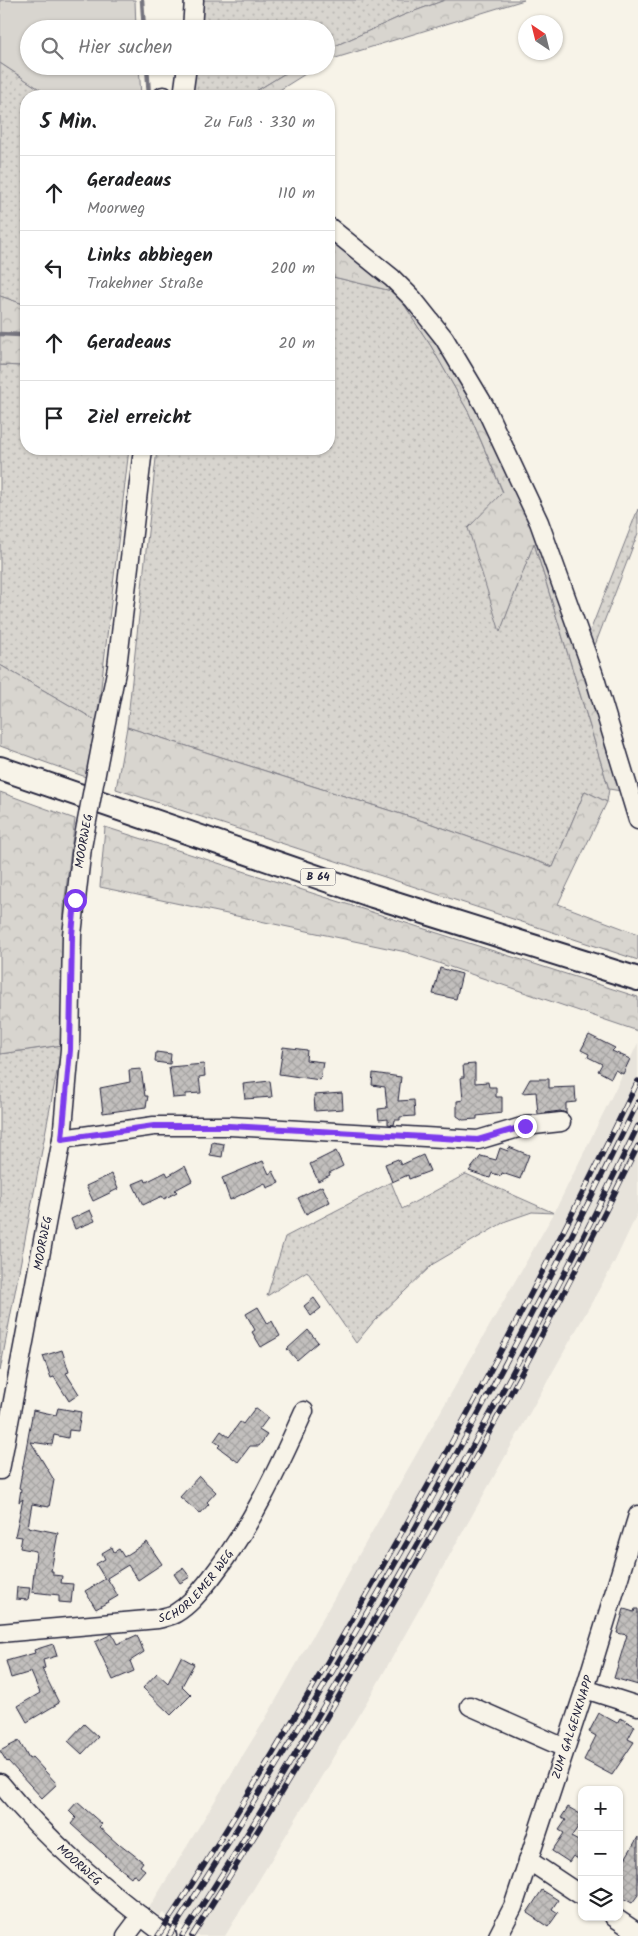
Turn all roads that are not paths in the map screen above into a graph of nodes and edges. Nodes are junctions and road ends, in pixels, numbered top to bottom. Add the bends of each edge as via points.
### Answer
1 (194, 0) edge
2 (193, 20) edge
3 (186, 75) edge
4 (184, 90) edge
5 (335, 232) edge
6 (142, 455) edge
7 (0, 768) edge
8 (638, 820) edge
9 (638, 979) edge
10 (561, 1122) dead end
11 (62, 1139) junction
12 (304, 1411) dead end
13 (0, 1470) edge
14 (638, 1515) edge
15 (0, 1632) edge
16 (585, 1689) junction
17 (470, 1706) dead end
18 (638, 1706) edge
19 (565, 1748) junction
20 (0, 1783) edge
21 (528, 1860) junction
22 (578, 1893) edge
23 (141, 1916) junction
24 (620, 1921) edge
25 (638, 1933) edge
26 (126, 1936) edge
27 (167, 1936) edge
28 (498, 1936) edge

1 - 2 street
3 - 4 street
5 - 8 street via 413,299 444,338 484,405 539,522 594,675
6 - 11 street, MOORWEG, bridge via 117,667 82,847 72,935 70,1050
7 - 9 main road, B 64 via 373,896
10 - 11 street via 525,1126 478,1140 229,1126 154,1126
11 - 13 street, MOORWEG
12 - 15 street, SCHORLEMER WEG via 252,1519 225,1561 196,1597 176,1613 158,1619
14 - 16 street, ZUM GALGENKNAPP
16 - 18 street
16 - 19 street, ZUM GALGENKNAPP
17 - 19 street
19 - 21 street, ZUM GALGENKNAPP
20 - 23 street, MOORWEG via 23,1811 79,1865
21 - 22 street
21 - 28 street, ZUM GALGENKNAPP via 513,1907
23 - 26 street
23 - 27 street, MOORWEG
24 - 25 street

